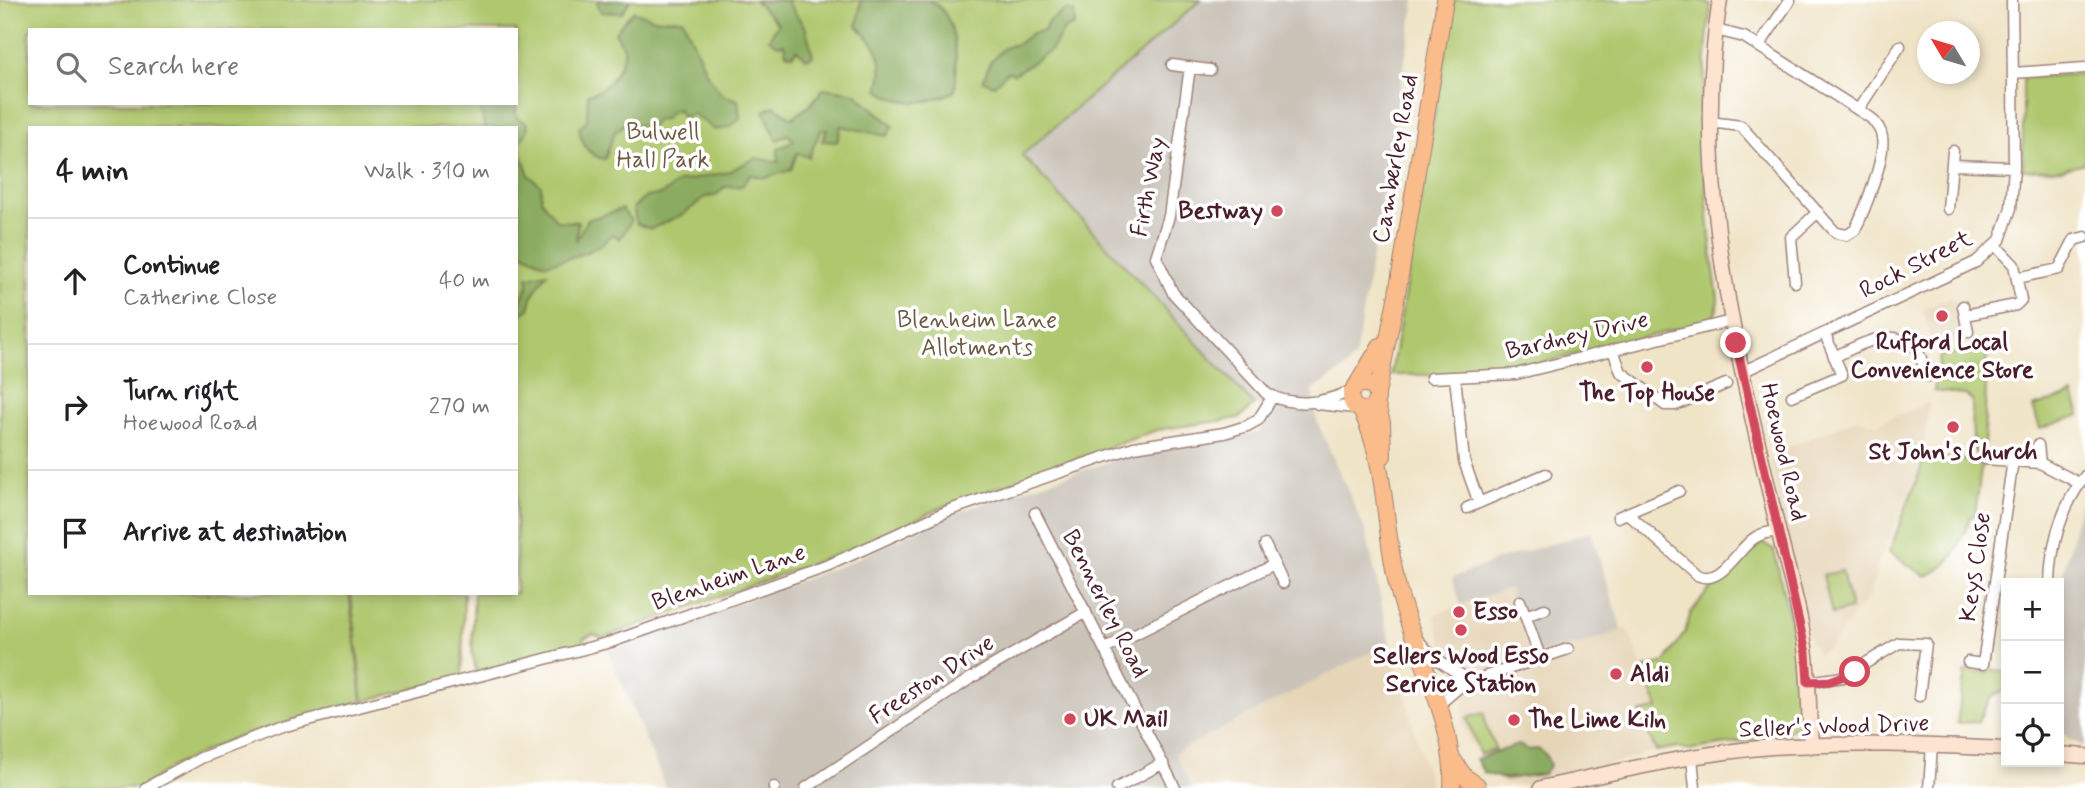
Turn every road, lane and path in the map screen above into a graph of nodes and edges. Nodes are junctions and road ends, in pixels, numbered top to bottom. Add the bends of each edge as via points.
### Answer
1 (1445, 0) edge
2 (1720, 0) edge
3 (1790, 0) edge
4 (2012, 0) edge
5 (1716, 30) junction
6 (1759, 46) junction
7 (1894, 48) dead end
8 (1172, 65) dead end
9 (1190, 67) junction
10 (2085, 68) edge
11 (1210, 70) dead end
12 (2013, 73) junction
13 (1858, 110) junction
14 (1710, 122) junction
15 (1953, 151) dead end
16 (1952, 165) junction
17 (2014, 167) junction
18 (1948, 209) dead end
19 (1818, 212) junction
20 (2085, 237) edge
21 (1996, 246) junction
22 (2017, 278) junction
23 (1795, 282) dead end
24 (1731, 321) junction
25 (1390, 326) junction
26 (1968, 332) dead end
27 (1825, 334) junction
28 (1613, 350) junction
29 (1834, 357) junction
30 (1742, 372) junction
31 (1842, 375) junction
32 (1928, 376) dead end
33 (1455, 377) junction
34 (1431, 378) dead end
35 (1709, 378) dead end
36 (1726, 384) dead end
37 (1846, 387) dead end
38 (1714, 389) junction
39 (1798, 390) dead end
40 (1273, 396) junction
41 (1377, 398) junction
42 (1356, 399) junction
43 (1312, 403) junction
44 (2038, 445) dead end
45 (1985, 459) dead end
46 (2012, 460) junction
47 (2040, 463) junction
48 (1381, 468) junction
49 (1546, 474) dead end
50 (2082, 480) edge
51 (1679, 491) dead end
52 (1479, 503) junction
53 (1467, 508) dead end
54 (1035, 513) dead end
55 (1778, 531) junction
56 (1265, 545) dead end
57 (1274, 565) junction
58 (2051, 578) edge
59 (1283, 583) dead end
60 (1520, 601) dead end
61 (1545, 609) dead end
62 (1086, 612) junction
63 (1525, 615) junction
64 (1411, 632) junction
65 (1105, 649) junction
66 (1567, 649) dead end
67 (1540, 657) junction
68 (1968, 662) dead end
69 (1487, 674) junction
70 (1467, 679) junction
71 (1808, 682) junction
72 (1431, 687) junction
73 (1919, 696) dead end
74 (1437, 706) junction
75 (1811, 746) junction
76 (1932, 746) junction
77 (2001, 749) edge
78 (2064, 754) edge
79 (2085, 756) edge
80 (1452, 758) junction
81 (1692, 758) junction
82 (1163, 763) junction
83 (1480, 787) edge
84 (146, 788) edge
85 (806, 788) edge
86 (1117, 788) edge
87 (1175, 788) edge
88 (1455, 788) edge
89 (1541, 788) edge
90 (1695, 788) edge
91 (1929, 788) edge

1 - 25 main road, Camberley Road
2 - 5 street, Hoewood Road
3 - 6 street
4 - 12 street, Rock Street
5 - 6 street via 1736,32
5 - 14 street, Hoewood Road
6 - 13 street
7 - 13 street
8 - 9 street
9 - 11 street
9 - 40 street, Firth Way via 1169,216 1156,257 1173,293
10 - 12 street
12 - 17 street, Rock Street
13 - 19 street via 1879,128 1882,137 1881,155 1855,230 1836,233
14 - 19 street via 1741,126
14 - 24 street, Hoewood Road via 1716,226
15 - 16 street
16 - 17 street
16 - 18 street
17 - 21 street, Rock Street via 2008,223
19 - 23 street via 1791,237
20 - 22 street via 2074,240 2059,269
21 - 22 street via 2014,265
21 - 27 street, Rock Street via 1976,262
22 - 26 street via 2021,300 2016,305 1964,311
24 - 28 street, Bardney Drive
24 - 30 street, Hoewood Road
25 - 41 main road, Camberley Road
25 - 42 main road, Camberley Road
27 - 29 street
27 - 30 street, Rock Street
28 - 33 street, Bardney Drive via 1516,374
28 - 38 street via 1621,372 1665,405
29 - 31 street
29 - 32 street via 1871,339 1889,337 1917,349
30 - 55 street, Hoewood Road
31 - 37 street
31 - 39 street
33 - 34 street, Bardney Drive
33 - 52 street via 1464,461
35 - 38 street
36 - 38 street
40 - 43 street
40 - 84 street, Blenheim Lane via 1258,420 1247,426 1134,447 950,510 829,565 611,642 281,727 201,758
41 - 42 main road via 1370,409
41 - 42 main road via 1370,385
41 - 48 main road, Camberley Road via 1382,423
42 - 43 street
42 - 43 street
42 - 48 main road, Camberley Road
44 - 47 street
45 - 46 street
46 - 47 street
46 - 68 street, Keys Close via 1983,664
47 - 50 street
48 - 64 main road, Camberley Road via 1390,553
49 - 52 street
50 - 58 street via 2055,534
51 - 55 street via 1622,515 1697,575 1717,575 1754,538
52 - 53 street
54 - 62 street, Bennerley Road
55 - 71 street, Hoewood Road via 1806,653
56 - 57 street
57 - 59 street
57 - 65 street
60 - 63 street
61 - 63 street
62 - 65 street, Bennerley Road
62 - 85 street, Freeston Drive via 971,678
63 - 67 street
64 - 70 street via 1432,656
64 - 72 main road, Camberley Road
65 - 82 street, Bennerley Road
66 - 67 street
67 - 69 street
69 - 70 street
69 - 74 street via 1464,684
70 - 72 street
71 - 73 street via 1843,677 1899,643 1926,644
71 - 75 street, Hoewood Road
72 - 74 main road, Camberley Road
74 - 80 main road, Camberley Road
75 - 76 street, Seller's Wood Drive
75 - 81 street, Seller's Wood Drive
76 - 77 street, Seller's Wood Drive
76 - 91 street
78 - 79 street
80 - 83 main road, Camberley Road via 1465,777
80 - 88 main road, Camberley Road
81 - 89 street, Seller's Wood Drive
81 - 90 street
82 - 86 street
82 - 87 street, Bennerley Road
83 - 88 main road

